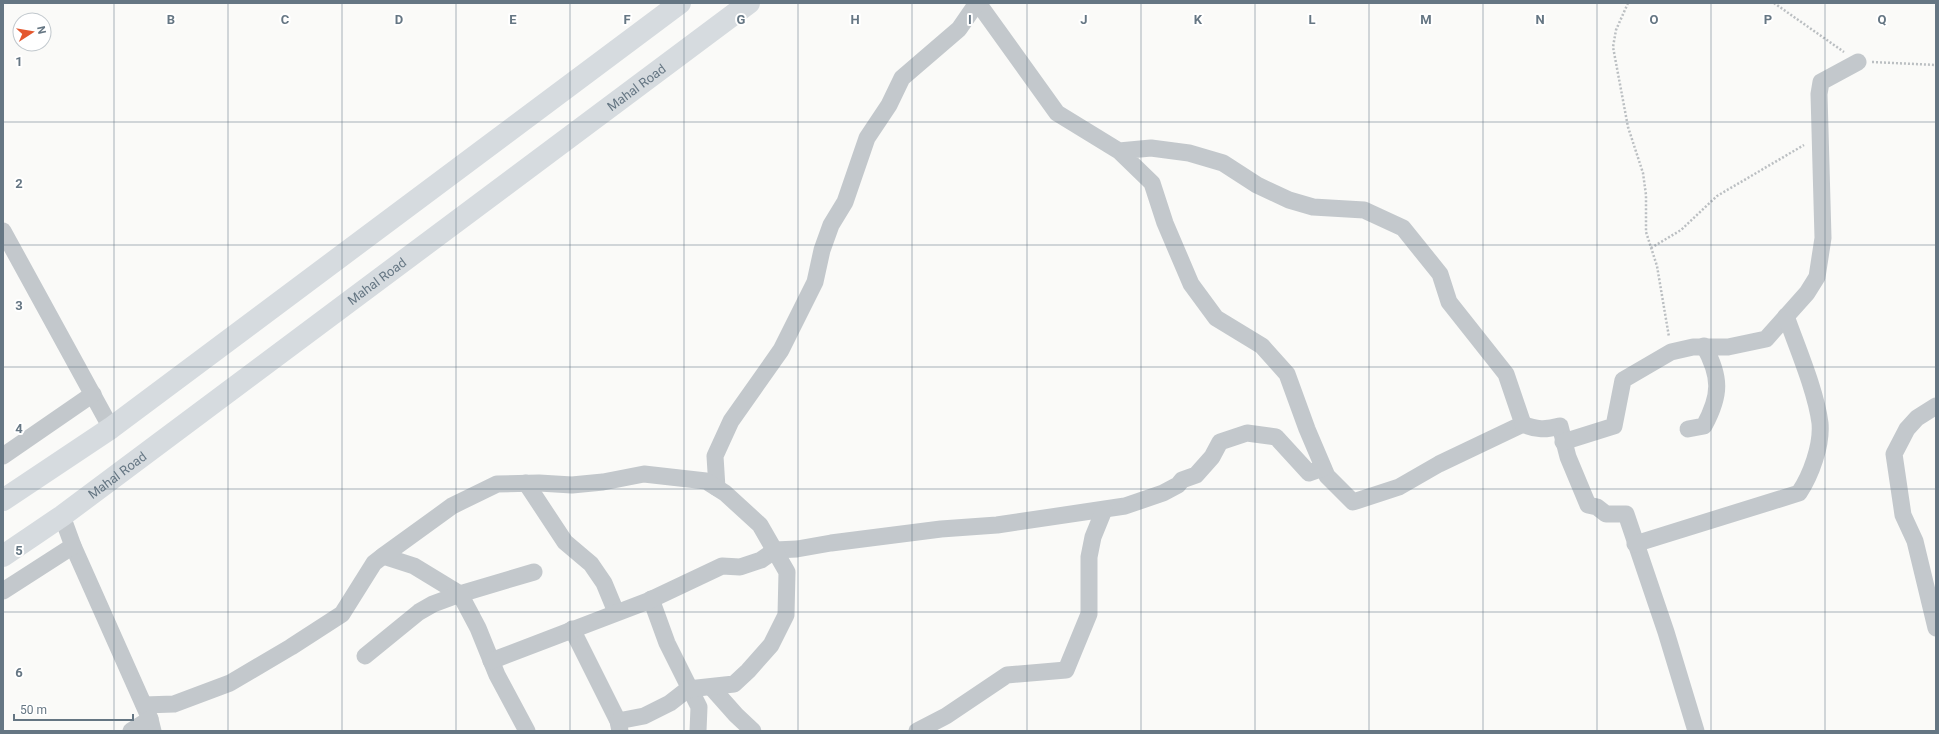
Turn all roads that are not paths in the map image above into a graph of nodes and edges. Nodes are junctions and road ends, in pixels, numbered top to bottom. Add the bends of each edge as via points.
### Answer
1 (680, 3) edge
2 (748, 3) edge
3 (978, 3) edge
4 (1858, 62) dead end
5 (1119, 151) junction
6 (3, 231) edge
7 (1786, 316) junction
8 (1704, 346) junction
9 (93, 394) junction
10 (1936, 406) edge
11 (1523, 424) junction
12 (111, 428) junction
13 (1688, 429) dead end
14 (1564, 442) junction
15 (3, 456) edge
16 (1323, 468) junction
17 (526, 483) junction
18 (717, 488) junction
19 (3, 500) edge
20 (1104, 510) junction
21 (62, 516) junction
22 (1635, 544) junction
23 (73, 546) junction
24 (775, 550) junction
25 (3, 556) edge
26 (383, 556) junction
27 (534, 572) dead end
28 (3, 591) edge
29 (460, 594) junction
30 (651, 599) junction
31 (616, 612) junction
32 (1936, 628) edge
33 (572, 629) junction
34 (365, 656) dead end
35 (491, 661) junction
36 (712, 688) junction
37 (688, 689) junction
38 (149, 718) edge
39 (619, 726) edge
40 (131, 731) edge
41 (526, 731) edge
42 (698, 731) edge
43 (753, 731) edge
44 (917, 731) edge
45 (1696, 731) edge

1 - 12 main road
2 - 21 main road, Mahal Road
3 - 5 street via 1057,113
3 - 18 street via 959,29 902,78 889,106 867,138 845,202 831,225 815,282 781,350 730,421 715,456
4 - 7 street via 1822,82 1819,94 1824,238 1817,277 1807,293
5 - 11 street via 1151,148 1189,153 1224,162 1257,185 1289,200 1313,207 1364,210 1403,228 1440,274 1449,302 1506,374
5 - 16 street via 1152,184 1165,223 1191,284 1216,318 1262,346 1287,374
6 - 9 street
7 - 8 street via 1766,339 1728,347
7 - 22 street via 1820,424 1818,445 1810,476 1799,493
8 - 13 street via 1718,382 1713,410 1704,426
8 - 14 street via 1671,352 1623,380 1614,426
9 - 12 street
9 - 15 street
10 - 32 street via 1917,418 1907,429 1894,454 1903,514 1915,540
11 - 14 street via 1534,429 1560,426
11 - 16 street via 1439,464 1399,488 1352,502
12 - 19 main road
14 - 22 street via 1588,504 1606,514 1626,514
16 - 20 street via 1309,473 1276,437 1247,433 1220,442 1212,457 1196,475 1182,480 1178,485 1125,506
17 - 18 street via 572,485 644,474 706,482
17 - 26 street via 497,484 452,506
17 - 31 street via 566,542 591,564 604,582
18 - 24 street via 760,525
20 - 24 street
20 - 44 street via 1093,537 1089,556 1090,614 1066,670 1007,675 946,716
21 - 23 street
21 - 25 main road, Mahal Road
22 - 45 street via 1666,632
23 - 28 street
23 - 38 street
24 - 30 street via 761,560 740,566 722,566
24 - 36 street via 787,572 786,615 770,644 748,671 734,684
26 - 29 street via 414,566
26 - 38 street via 374,563 342,614 230,683 174,704
27 - 29 street
29 - 34 street via 418,612
29 - 35 street via 478,628
30 - 31 street
30 - 37 street
31 - 33 street
33 - 35 street
33 - 39 street
35 - 41 street
36 - 37 street
36 - 43 street
37 - 39 street via 670,703
37 - 42 street via 699,707
38 - 40 street

